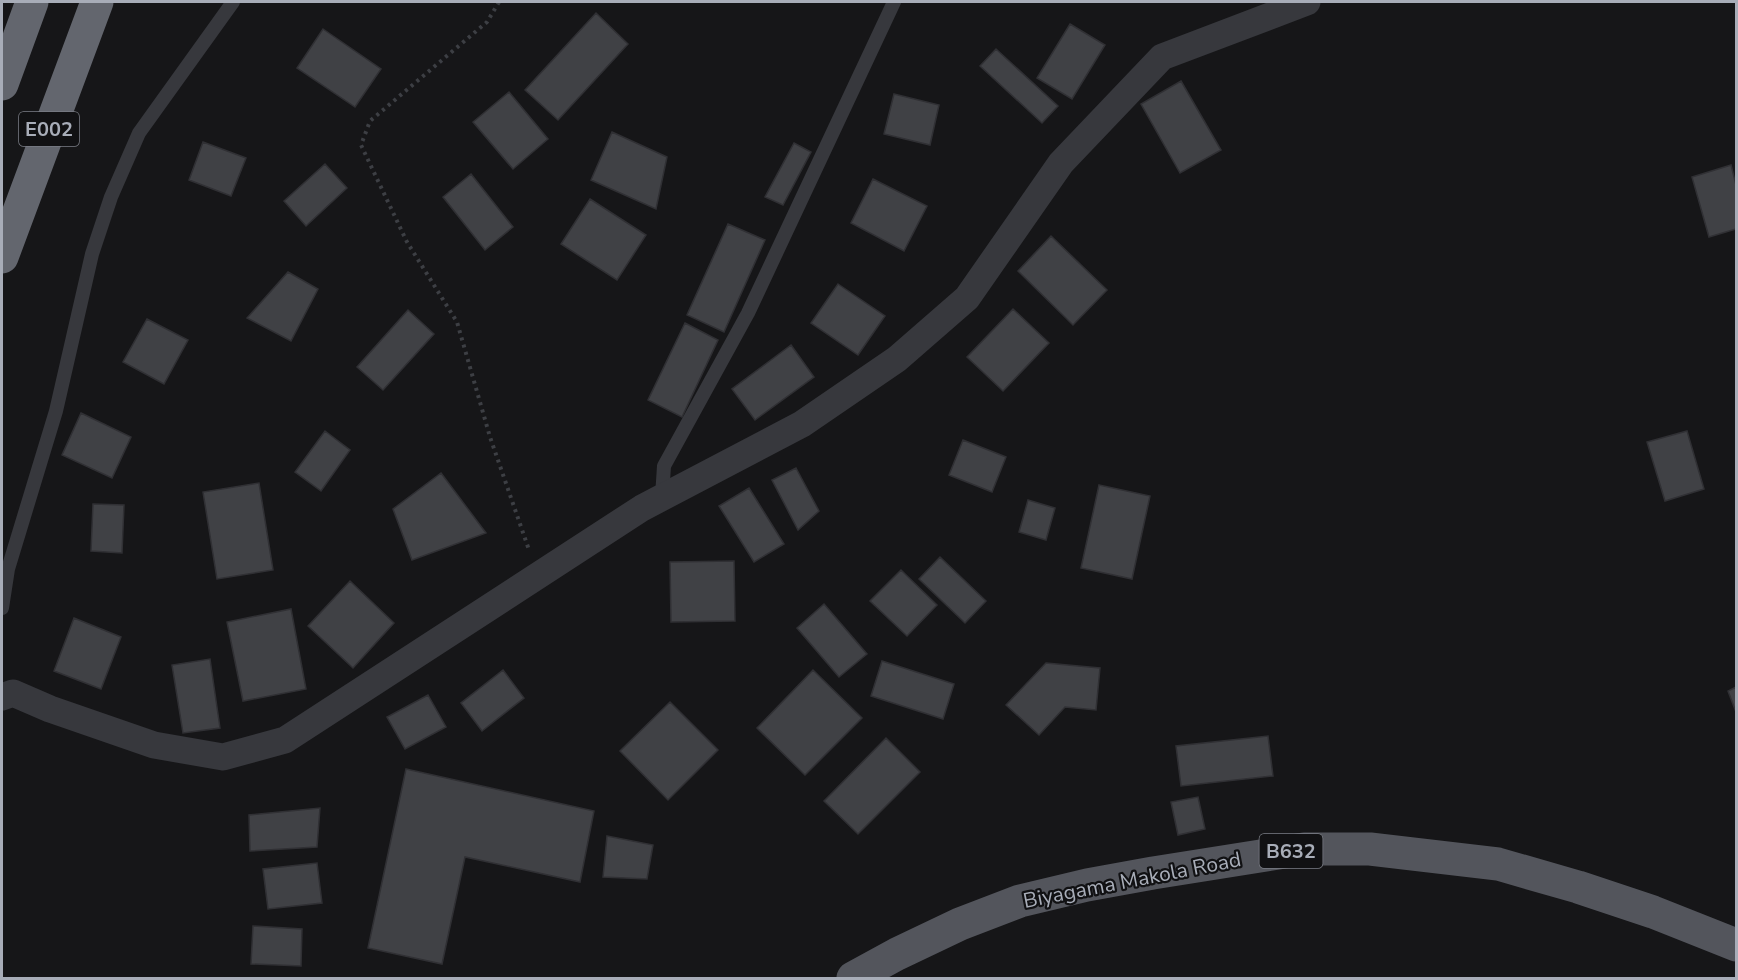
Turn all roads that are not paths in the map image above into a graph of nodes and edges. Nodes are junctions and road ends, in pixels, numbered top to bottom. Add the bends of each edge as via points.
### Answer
1 (32, 2) edge
2 (97, 2) edge
3 (233, 2) edge
4 (894, 2) edge
5 (1306, 2) edge
6 (2, 84) edge
7 (2, 257) edge
8 (662, 497) junction
9 (2, 608) edge
10 (2, 697) edge
11 (1737, 945) edge
12 (853, 978) edge

1 - 6 highway
2 - 7 highway, E002
3 - 9 lane via 139,134 111,197 92,254 56,411 8,569
4 - 8 lane via 748,313 664,466
5 - 8 street via 1162,57 1061,163 967,298 897,359 802,424
8 - 10 street via 285,740 223,757 154,745 13,693
11 - 12 main road, Biyagama Makola Road / B632 via 1653,912 1498,864 1370,849 1304,849 1087,885 1020,901 960,924

